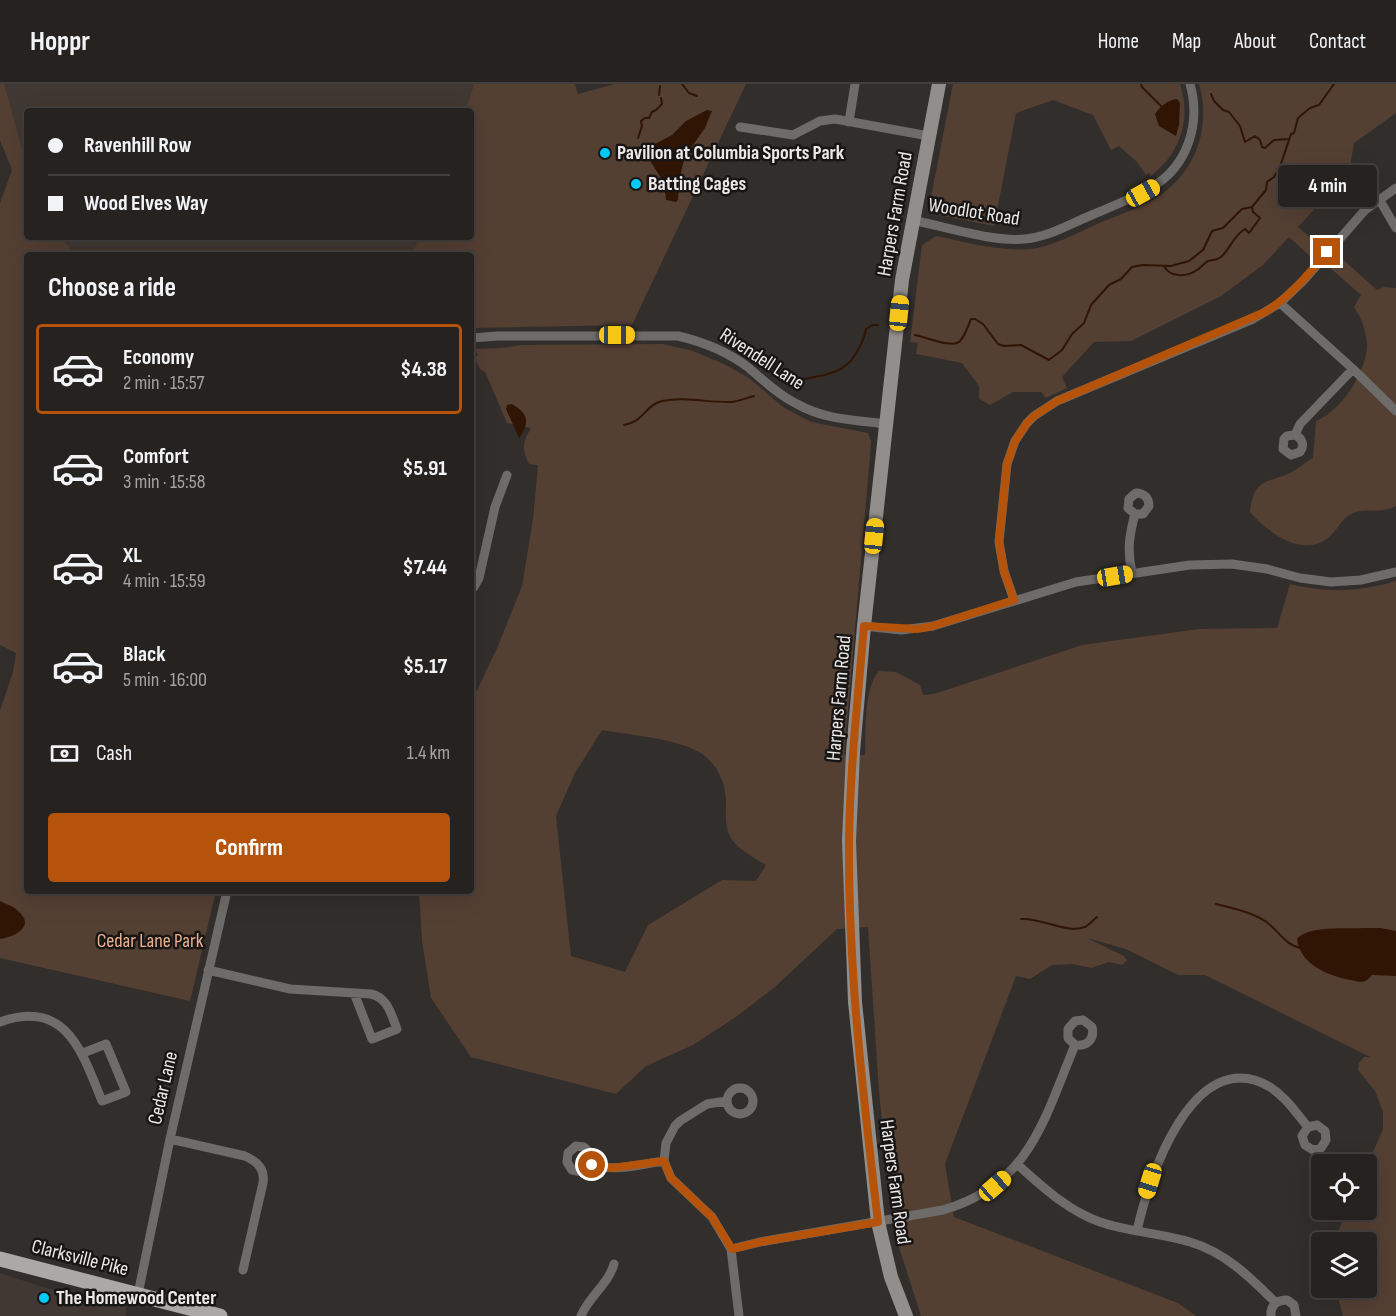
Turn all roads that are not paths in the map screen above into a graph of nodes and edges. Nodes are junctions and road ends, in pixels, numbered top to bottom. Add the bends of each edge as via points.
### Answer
1 (855, 84) edge
2 (939, 84) edge
3 (1190, 84) edge
4 (849, 122) junction
5 (740, 128) dead end
6 (929, 136) junction
7 (1396, 188) edge
8 (1379, 199) junction
9 (912, 220) junction
10 (1396, 228) edge
11 (1280, 303) junction
12 (474, 338) edge
13 (1353, 369) junction
14 (1396, 411) edge
15 (887, 424) junction
16 (1295, 435) dead end
17 (507, 475) dead end
18 (1135, 514) dead end
19 (1396, 572) edge
20 (1132, 573) junction
21 (474, 587) edge
22 (1014, 600) junction
23 (864, 626) junction
24 (226, 894) edge
25 (208, 970) junction
26 (354, 993) junction
27 (0, 1022) edge
28 (1075, 1045) dead end
29 (83, 1053) junction
30 (727, 1101) dead end
31 (1308, 1127) dead end
32 (170, 1139) junction
33 (664, 1161) junction
34 (592, 1165) dead end
35 (1018, 1165) junction
36 (878, 1222) junction
37 (1137, 1231) junction
38 (732, 1249) junction
39 (0, 1259) edge
40 (614, 1264) dead end
41 (243, 1270) dead end
42 (138, 1294) junction
43 (1276, 1303) junction
44 (220, 1316) edge
45 (581, 1316) edge
46 (739, 1316) edge
47 (906, 1316) edge
48 (1271, 1316) edge
49 (1296, 1316) edge

1 - 4 street
2 - 6 main road, Harpers Farm Road
3 - 9 street, Woodlot Road via 1195,114 1189,146 1175,168 1143,193 1052,232 1025,239
4 - 5 street via 827,119 793,135
4 - 6 street
6 - 9 main road, Harpers Farm Road
7 - 8 street
8 - 10 street
8 - 11 street via 1351,224
9 - 15 main road, Harpers Farm Road
11 - 13 street
11 - 22 street via 1253,319 1057,401 1027,423 1007,464 999,542
12 - 15 street, Rivendell Lane via 654,335 692,339 718,348 786,398 809,410 832,418
13 - 14 street
13 - 16 street via 1300,424
15 - 23 main road, Harpers Farm Road
17 - 21 street
18 - 20 street via 1128,547
19 - 20 street via 1345,582 1232,564
20 - 22 street via 1076,582
22 - 23 street via 917,629
23 - 36 main road, Harpers Farm Road via 852,772 850,887 855,1002
24 - 25 street, Cedar Lane
25 - 26 street via 290,989
25 - 32 street, Cedar Lane
26 - 26 street via 382,998 397,1029 372,1039
27 - 29 street via 21,1016 43,1017 65,1029
28 - 35 street via 1035,1138
29 - 29 street via 102,1101 126,1092 106,1044
30 - 33 street via 707,1104 675,1126 666,1143
31 - 37 street via 1285,1099 1268,1086 1235,1079 1212,1086 1194,1102 1158,1162
32 - 41 street via 245,1156 261,1167 263,1183
32 - 42 street, Cedar Lane
33 - 34 street via 612,1168
33 - 38 street via 671,1178 712,1217
35 - 36 street via 995,1186 958,1206
35 - 37 street via 1071,1208 1100,1222
36 - 38 street
36 - 47 main road, Harpers Farm Road via 891,1277
37 - 43 street via 1191,1242 1213,1251 1247,1275
38 - 46 street
39 - 42 main road, Clarksville Pike
40 - 45 street
42 - 44 main road, Clarksville Pike
43 - 48 street
43 - 49 street via 1291,1302

